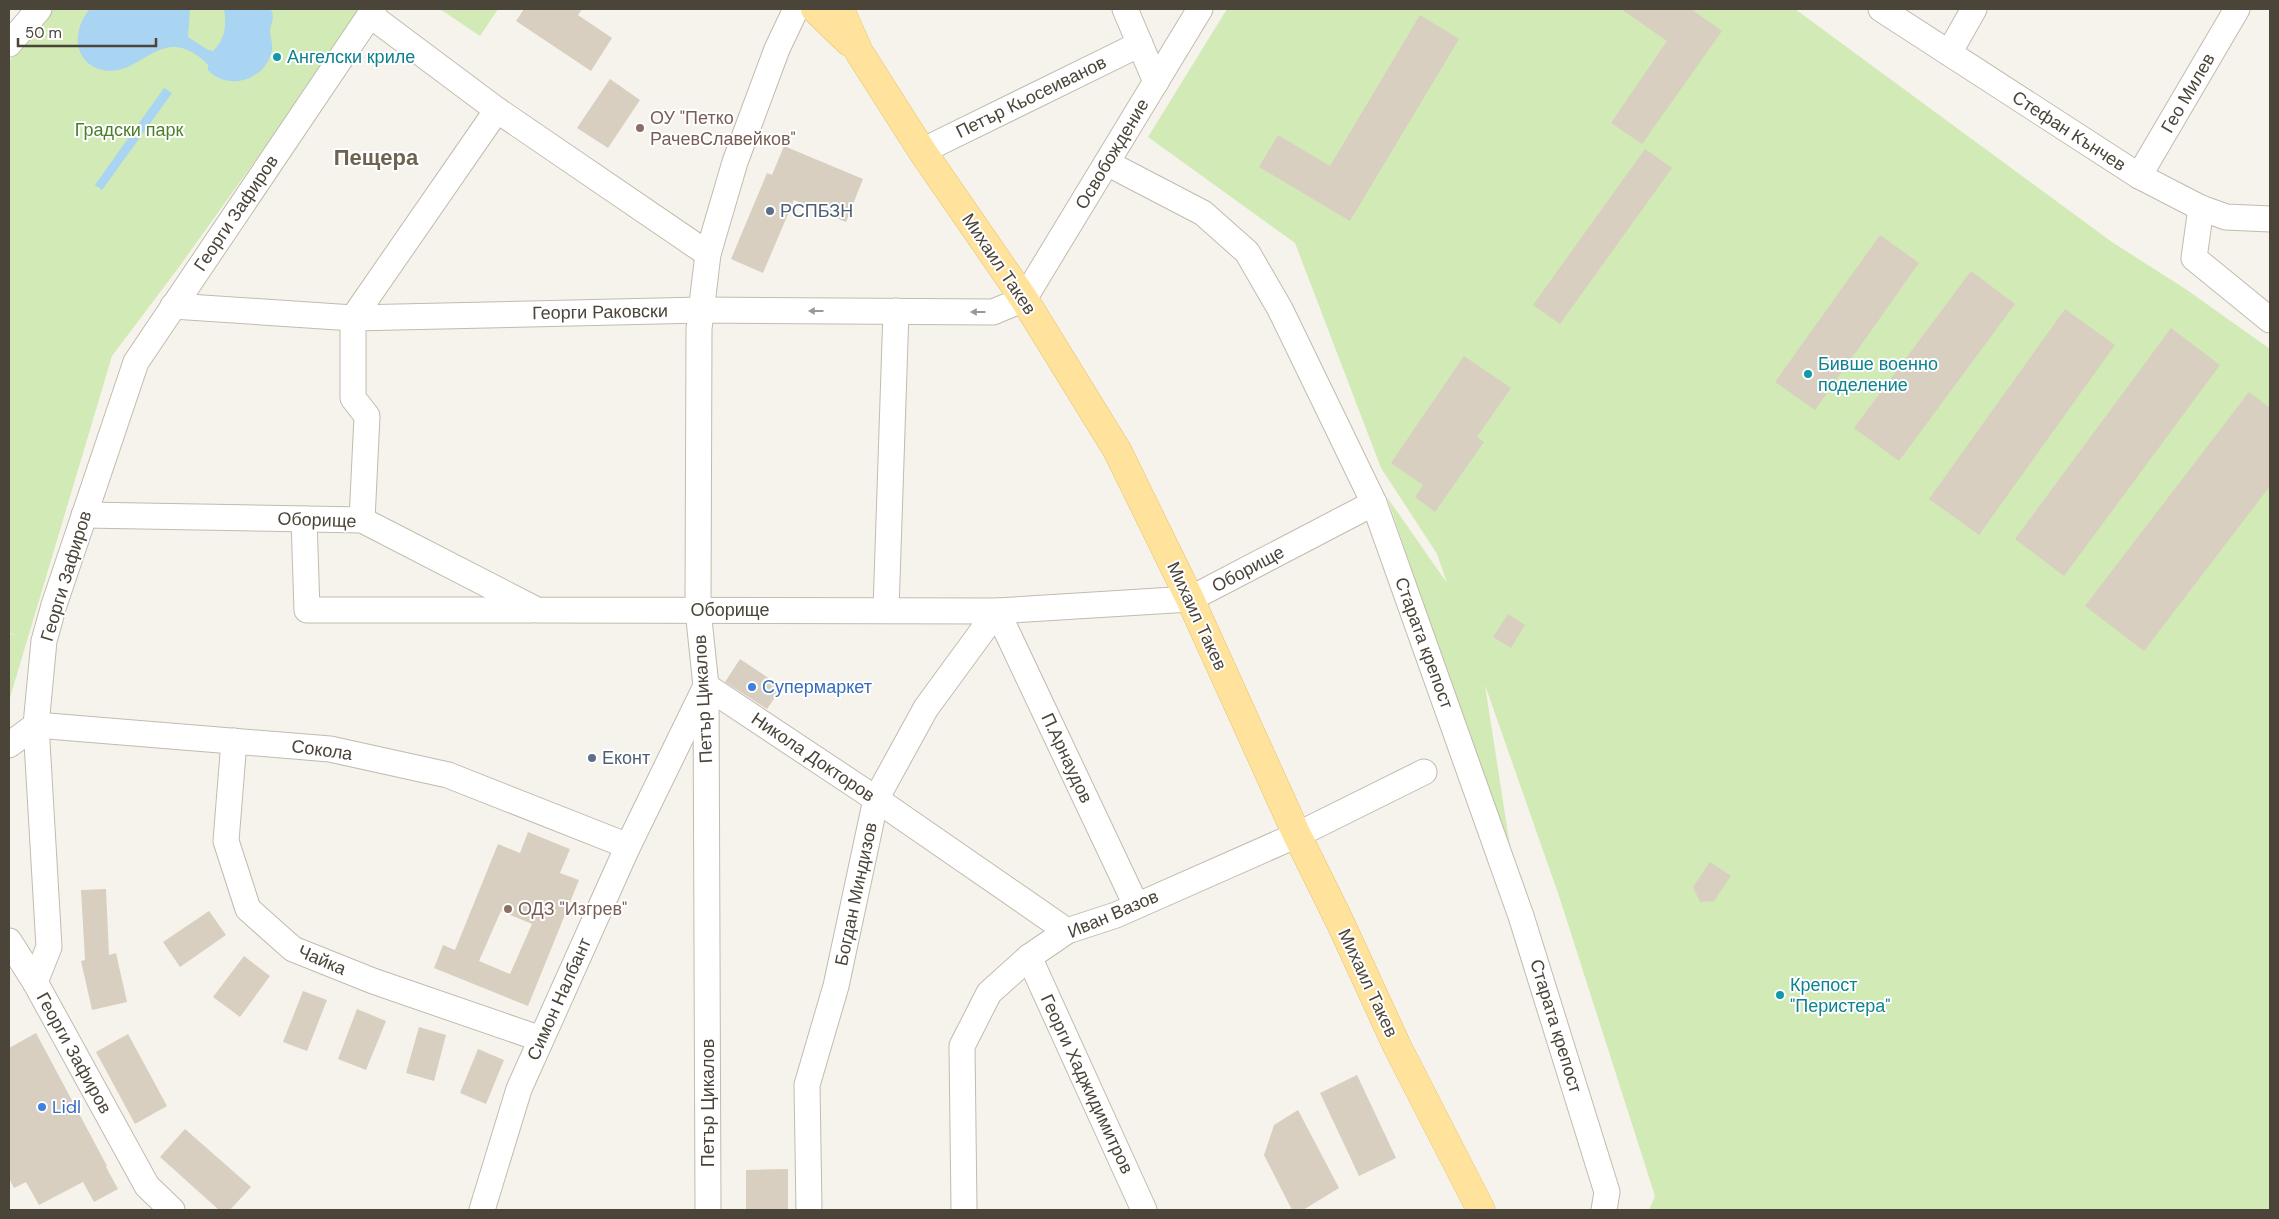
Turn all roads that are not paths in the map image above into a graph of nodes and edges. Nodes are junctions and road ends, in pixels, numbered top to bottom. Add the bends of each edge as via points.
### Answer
1 (39, 9) edge
2 (776, 9) edge
3 (796, 9) edge
4 (815, 9) edge
5 (840, 9) edge
6 (1126, 9) edge
7 (1200, 9) edge
8 (1881, 9) edge
9 (1974, 9) edge
10 (2237, 9) edge
11 (372, 12) edge
12 (9, 44) edge
13 (1140, 44) junction
14 (777, 49) junction
15 (859, 52) junction
16 (1949, 53) junction
17 (1156, 82) junction
18 (497, 110) junction
19 (922, 151) junction
20 (1107, 163) junction
21 (2139, 176) junction
22 (2201, 208) junction
23 (2270, 220) edge
24 (708, 254) junction
25 (1024, 299) junction
26 (173, 306) junction
27 (702, 310) junction
28 (896, 311) junction
29 (353, 318) junction
30 (2270, 320) edge
31 (1374, 503) junction
32 (84, 515) junction
33 (304, 519) junction
34 (362, 520) junction
35 (1190, 599) junction
36 (537, 610) junction
37 (698, 610) junction
38 (886, 610) junction
39 (997, 610) junction
40 (706, 686) junction
41 (36, 725) junction
42 (234, 741) junction
43 (9, 746) edge
44 (1424, 772) dead end
45 (876, 799) junction
46 (1297, 835) junction
47 (628, 846) junction
48 (1136, 905) junction
49 (1068, 931) junction
50 (9, 941) edge
51 (1029, 957) junction
52 (35, 982) junction
53 (541, 1039) junction
54 (172, 1210) edge
55 (482, 1210) edge
56 (708, 1210) edge
57 (809, 1210) edge
58 (964, 1210) edge
59 (1144, 1210) edge
60 (1481, 1210) edge
61 (1604, 1210) edge

1 - 12 street
2 - 14 street, Петър Цикалов
3 - 14 street, Петър Цикалов
4 - 15 main road, Михаил Такев
5 - 15 main road, Михаил Такев
6 - 13 street
7 - 17 street, Освобождение
8 - 16 street, Стефан Кънчев
9 - 16 street
10 - 21 street, Гео Милев
11 - 18 street
11 - 26 street, Георги Зафиров
13 - 17 street
13 - 19 street, Петър Кьосеиванов
14 - 24 street, Петър Цикалов via 735,162
15 - 19 main road, Михаил Такев
16 - 21 street, Стефан Кънчев
17 - 20 street, Освобождение
18 - 24 street
18 - 29 street
19 - 25 main road, Михаил Такев
20 - 25 street, Освобождение
20 - 31 street, Старата крепост via 1203,213 1247,252 1280,309
21 - 22 street, Стефан Кънчев
22 - 23 street, Стефан Кънчев via 2226,217
22 - 30 street via 2194,258
24 - 27 street, Петър Цикалов
25 -> 28 street, Георги Раковски via 993,312
25 - 35 main road, Михаил Такев via 1118,450
26 - 29 street, Георги Раковски
26 - 32 street, Георги Зафиров via 136,362
28 -> 27 street, Георги Раковски
27 - 29 street, Георги Раковски
27 - 37 street, Петър Цикалов via 699,329
28 - 38 street
29 - 34 street via 353,398 366,416
31 - 35 street, Оборище
31 - 61 street, Старата крепост via 1521,916 1607,1192
32 - 33 street, Оборище
32 - 41 street, Георги Зафиров via 44,640
33 - 34 street, Оборище
33 - 36 street via 307,610
34 - 36 street, Оборище
35 - 39 street, Оборище
35 - 46 main road, Михаил Такев
36 - 37 street, Оборище
37 - 38 street, Оборище
37 - 40 street, Петър Цикалов
38 - 39 street, Оборище
39 - 45 street, Богдан Миндизов via 926,708
39 - 48 street, П.Арнаудов
40 - 45 street, Никола Докторов
40 - 47 street, Симон Налбант
40 - 56 street, Петър Цикалов
41 - 42 street, Сокола
41 - 43 street
41 - 52 street, Георги Зафиров via 49,947
42 - 47 street, Сокола via 330,749 448,775
42 - 53 street, Чайка via 226,841 248,909 293,949 373,981
44 - 46 street, Иван Вазов
45 - 49 street, Никола Докторов
45 - 57 street, Богдан Миндизов via 836,986 807,1085
46 - 48 street, Иван Вазов
46 - 60 main road, Михаил Такев via 1397,1046
47 - 53 street, Симон Налбант
48 - 49 street, Иван Вазов
49 - 51 street, Иван Вазов
50 - 52 street
51 - 58 street, Иван Вазов via 989,994 962,1046
51 - 59 street, Георги Хаджидимитров
52 - 54 street, Георги Зафиров via 147,1186
53 - 55 street, Симон Налбант via 519,1089

